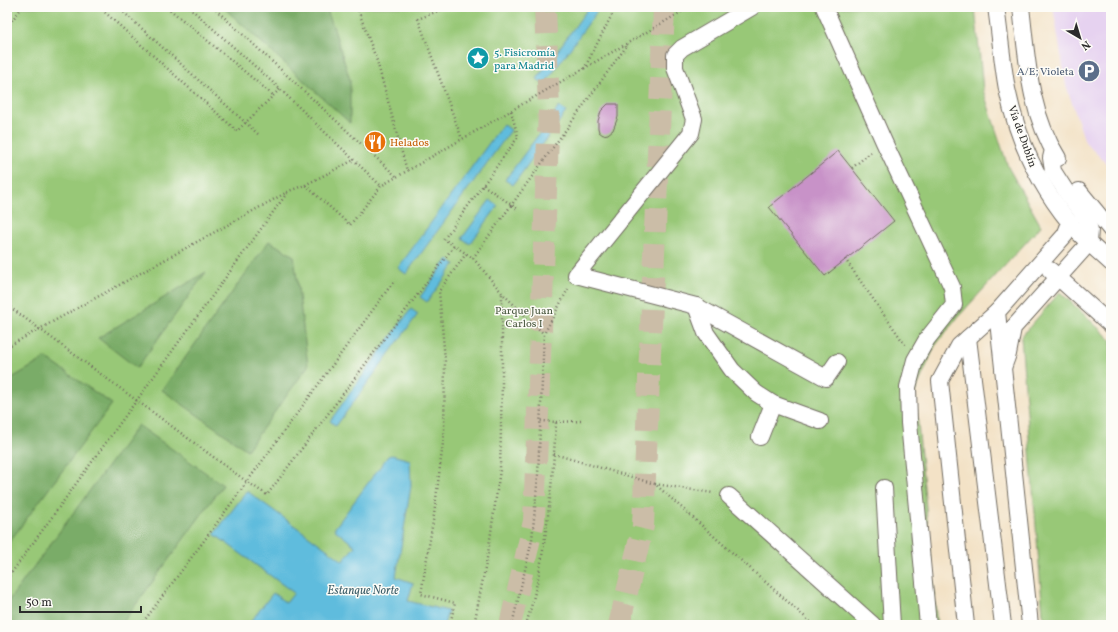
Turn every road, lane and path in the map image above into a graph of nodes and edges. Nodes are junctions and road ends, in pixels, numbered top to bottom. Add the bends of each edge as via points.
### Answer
1 (22, 7) edge
2 (99, 7) edge
3 (118, 7) edge
4 (167, 7) edge
5 (190, 7) edge
6 (213, 7) edge
7 (357, 7) edge
8 (448, 7) edge
9 (616, 7) edge
10 (690, 7) edge
11 (752, 7) edge
12 (824, 7) edge
13 (996, 7) edge
14 (1021, 7) edge
15 (7, 27) edge
16 (630, 42) junction
17 (584, 69) junction
18 (280, 89) junction
19 (274, 96) junction
20 (511, 112) junction
21 (246, 123) junction
22 (258, 134) dead end
23 (462, 139) junction
24 (884, 142) junction
25 (1053, 150) junction
26 (354, 160) junction
27 (852, 168) dead end
28 (407, 171) junction
29 (397, 176) junction
30 (306, 185) junction
31 (483, 185) junction
32 (381, 186) junction
33 (289, 191) junction
34 (511, 205) junction
35 (519, 210) dead end
36 (1070, 223) junction
37 (1111, 230) edge
38 (1089, 243) junction
39 (454, 246) junction
40 (466, 254) junction
41 (473, 258) junction
42 (846, 259) dead end
43 (1041, 262) junction
44 (1111, 263) edge
45 (576, 275) junction
46 (1058, 276) junction
47 (394, 281) dead end
48 (502, 293) junction
49 (7, 305) edge
50 (696, 306) junction
51 (997, 312) junction
52 (1111, 325) edge
53 (39, 329) junction
54 (544, 334) junction
55 (968, 338) junction
56 (7, 347) edge
57 (915, 360) junction
58 (837, 362) dead end
59 (1003, 368) junction
60 (137, 400) junction
61 (773, 404) junction
62 (540, 421) junction
63 (581, 421) dead end
64 (820, 421) dead end
65 (556, 422) junction
66 (760, 437) dead end
67 (554, 454) junction
68 (246, 481) junction
69 (655, 484) junction
70 (884, 488) dead end
71 (729, 496) joint
72 (7, 579) edge
73 (1029, 618) edge
74 (141, 625) edge
75 (450, 625) edge
76 (474, 625) edge
77 (512, 625) edge
78 (526, 625) edge
79 (814, 625) edge
80 (873, 625) edge
81 (892, 625) edge
82 (928, 625) edge
83 (966, 625) edge
84 (1002, 625) edge
85 (1037, 625) edge

1 - 15 path
2 - 21 path via 237,132
3 - 21 path
4 - 19 path
5 - 18 path
6 - 29 path
7 - 28 path via 377,61
8 - 23 path via 418,19
9 - 17 path
10 - 16 path
11 - 45 street via 682,48 675,55 675,68 694,119 691,133
12 - 24 street
13 - 36 street, Vía de Dublín via 1008,89 1017,126 1042,184
14 - 25 street, Vía de Dublín via 1031,87 1039,116
16 - 17 path
16 - 34 path
17 - 20 path
18 - 19 path
18 - 26 path
19 - 21 path
20 - 23 path
20 - 31 path via 518,137
21 - 22 path
23 - 28 path
24 - 27 path
24 - 57 street via 952,287 954,305 927,339
25 - 37 street, Vía de Dublín via 1084,198
25 - 38 street via 1051,158 1054,171 1086,218 1090,230
26 - 30 path
26 - 32 path
28 - 29 path
29 - 32 path
30 - 32 path via 350,225
30 - 33 path
31 - 34 path
31 - 39 path via 444,239
33 - 53 path
33 - 60 path
34 - 35 path
34 - 41 path
36 - 38 street, Vía de Dublín
36 - 43 street via 1065,235
38 - 44 street, Vía de Dublín
38 - 46 street
39 - 40 path
39 - 68 path via 267,495
40 - 41 path
40 - 75 path via 439,291 445,360 444,435 421,594 455,603
41 - 48 path
42 - 57 path
43 - 46 street
43 - 51 street
45 - 50 street
45 - 54 path
46 - 52 street
46 - 59 street via 1013,328
47 - 68 path
48 - 54 path
48 - 76 path via 500,470
49 - 53 path
50 - 58 street via 826,378
50 - 61 street via 706,333 732,370 756,393
51 - 55 street
51 - 59 street
53 - 56 path
53 - 60 path
54 - 62 path
55 - 83 street via 959,346 940,382
55 - 84 street
57 - 82 street via 908,387 909,423
59 - 73 street
60 - 68 path
60 - 72 path
61 - 64 street
61 - 66 street
62 - 65 path
62 - 77 path via 532,540
63 - 65 path
65 - 67 path
67 - 69 path
67 - 78 path via 537,583
68 - 74 path
69 - 71 path
69 - 79 path
70 - 81 street
71 - 80 street
73 - 85 street

